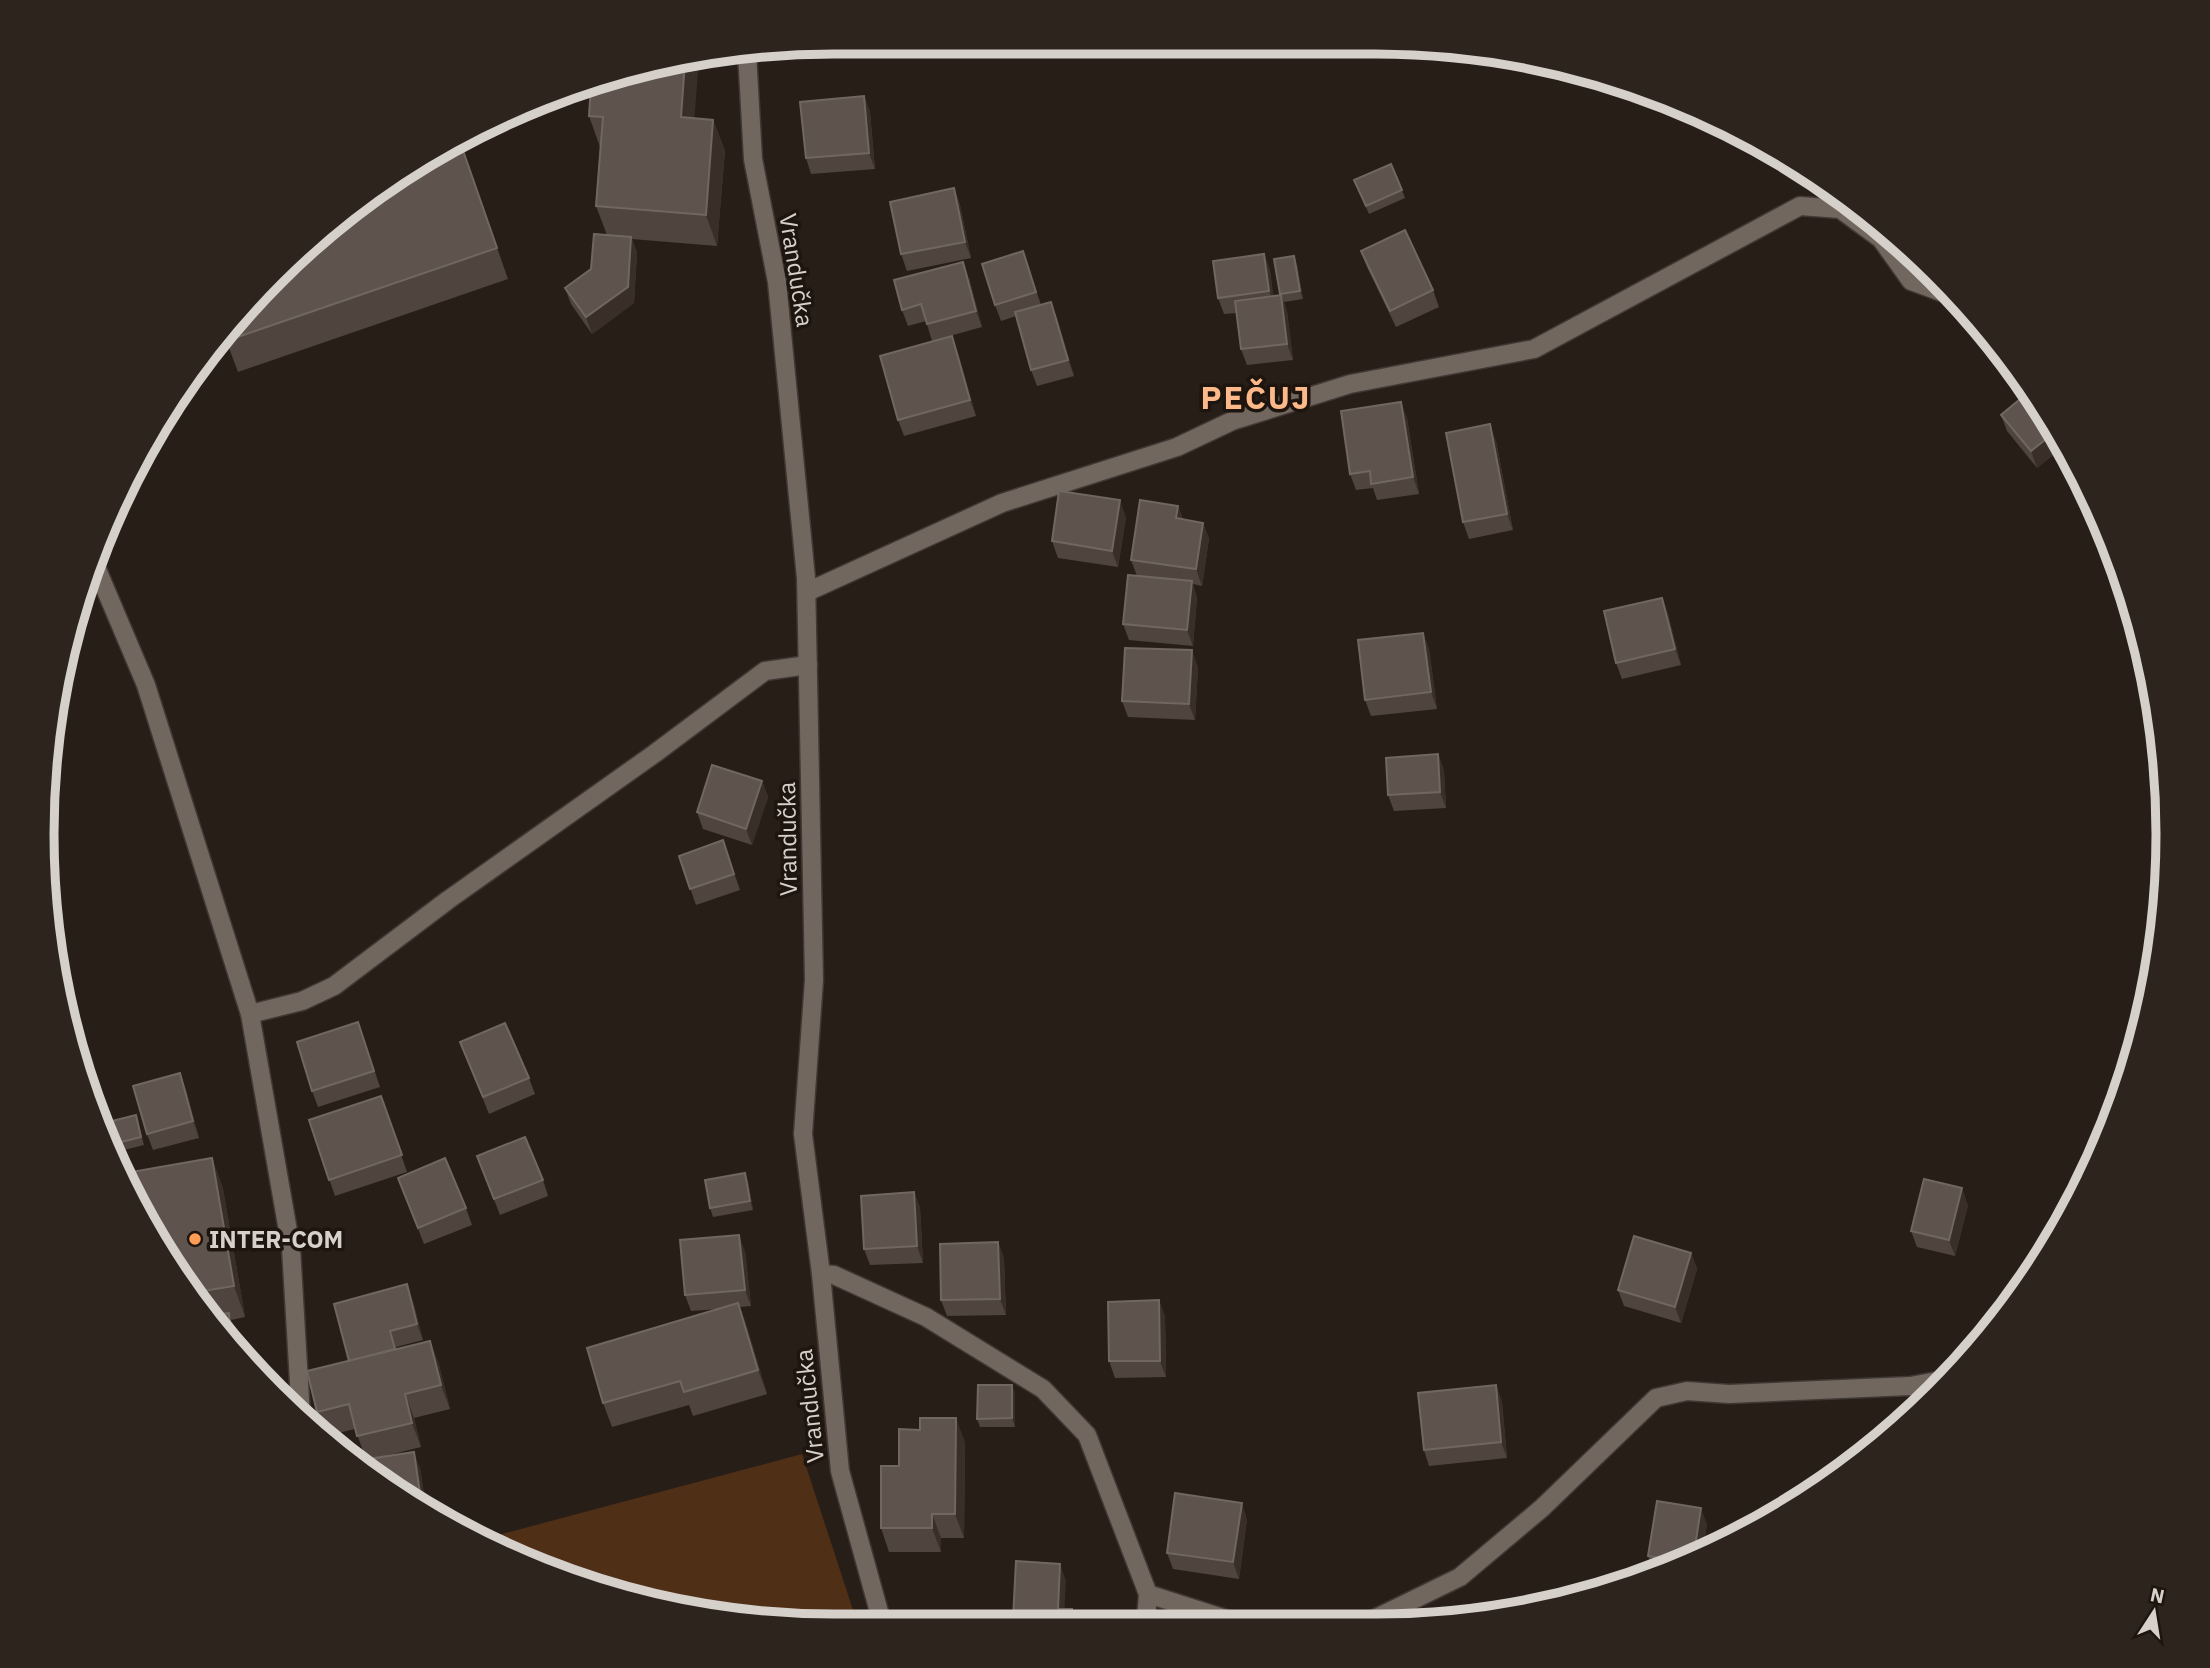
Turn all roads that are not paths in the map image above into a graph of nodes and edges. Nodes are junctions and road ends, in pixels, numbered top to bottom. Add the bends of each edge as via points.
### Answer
1 (747, 59) edge
2 (1869, 230) edge
3 (1884, 242) edge
4 (1933, 289) edge
5 (99, 574) edge
6 (807, 592) junction
7 (808, 665) junction
8 (250, 1014) junction
9 (821, 1274) junction
10 (1929, 1383) edge
11 (299, 1400) edge
12 (1148, 1594) junction
13 (880, 1614) edge
14 (1146, 1614) edge
15 (1210, 1614) edge
16 (1385, 1614) edge

1 - 6 street, Vrandučka via 753,159 777,282
2 - 6 street via 1840,209 1800,206 1534,349 1350,384 1232,421 1177,447 1002,503
3 - 4 street via 1911,281
5 - 8 street via 146,685
6 - 7 street, Vrandučka
7 - 8 street via 765,671 334,986 302,1002
7 - 9 street, Vrandučka via 814,980 803,1134
8 - 11 street via 291,1248
9 - 12 street via 834,1275 926,1317 1043,1389 1087,1435
9 - 13 street, Vrandučka via 840,1471
10 - 16 street via 1729,1394 1687,1391 1656,1398 1542,1508 1460,1577
12 - 14 street
12 - 15 street

